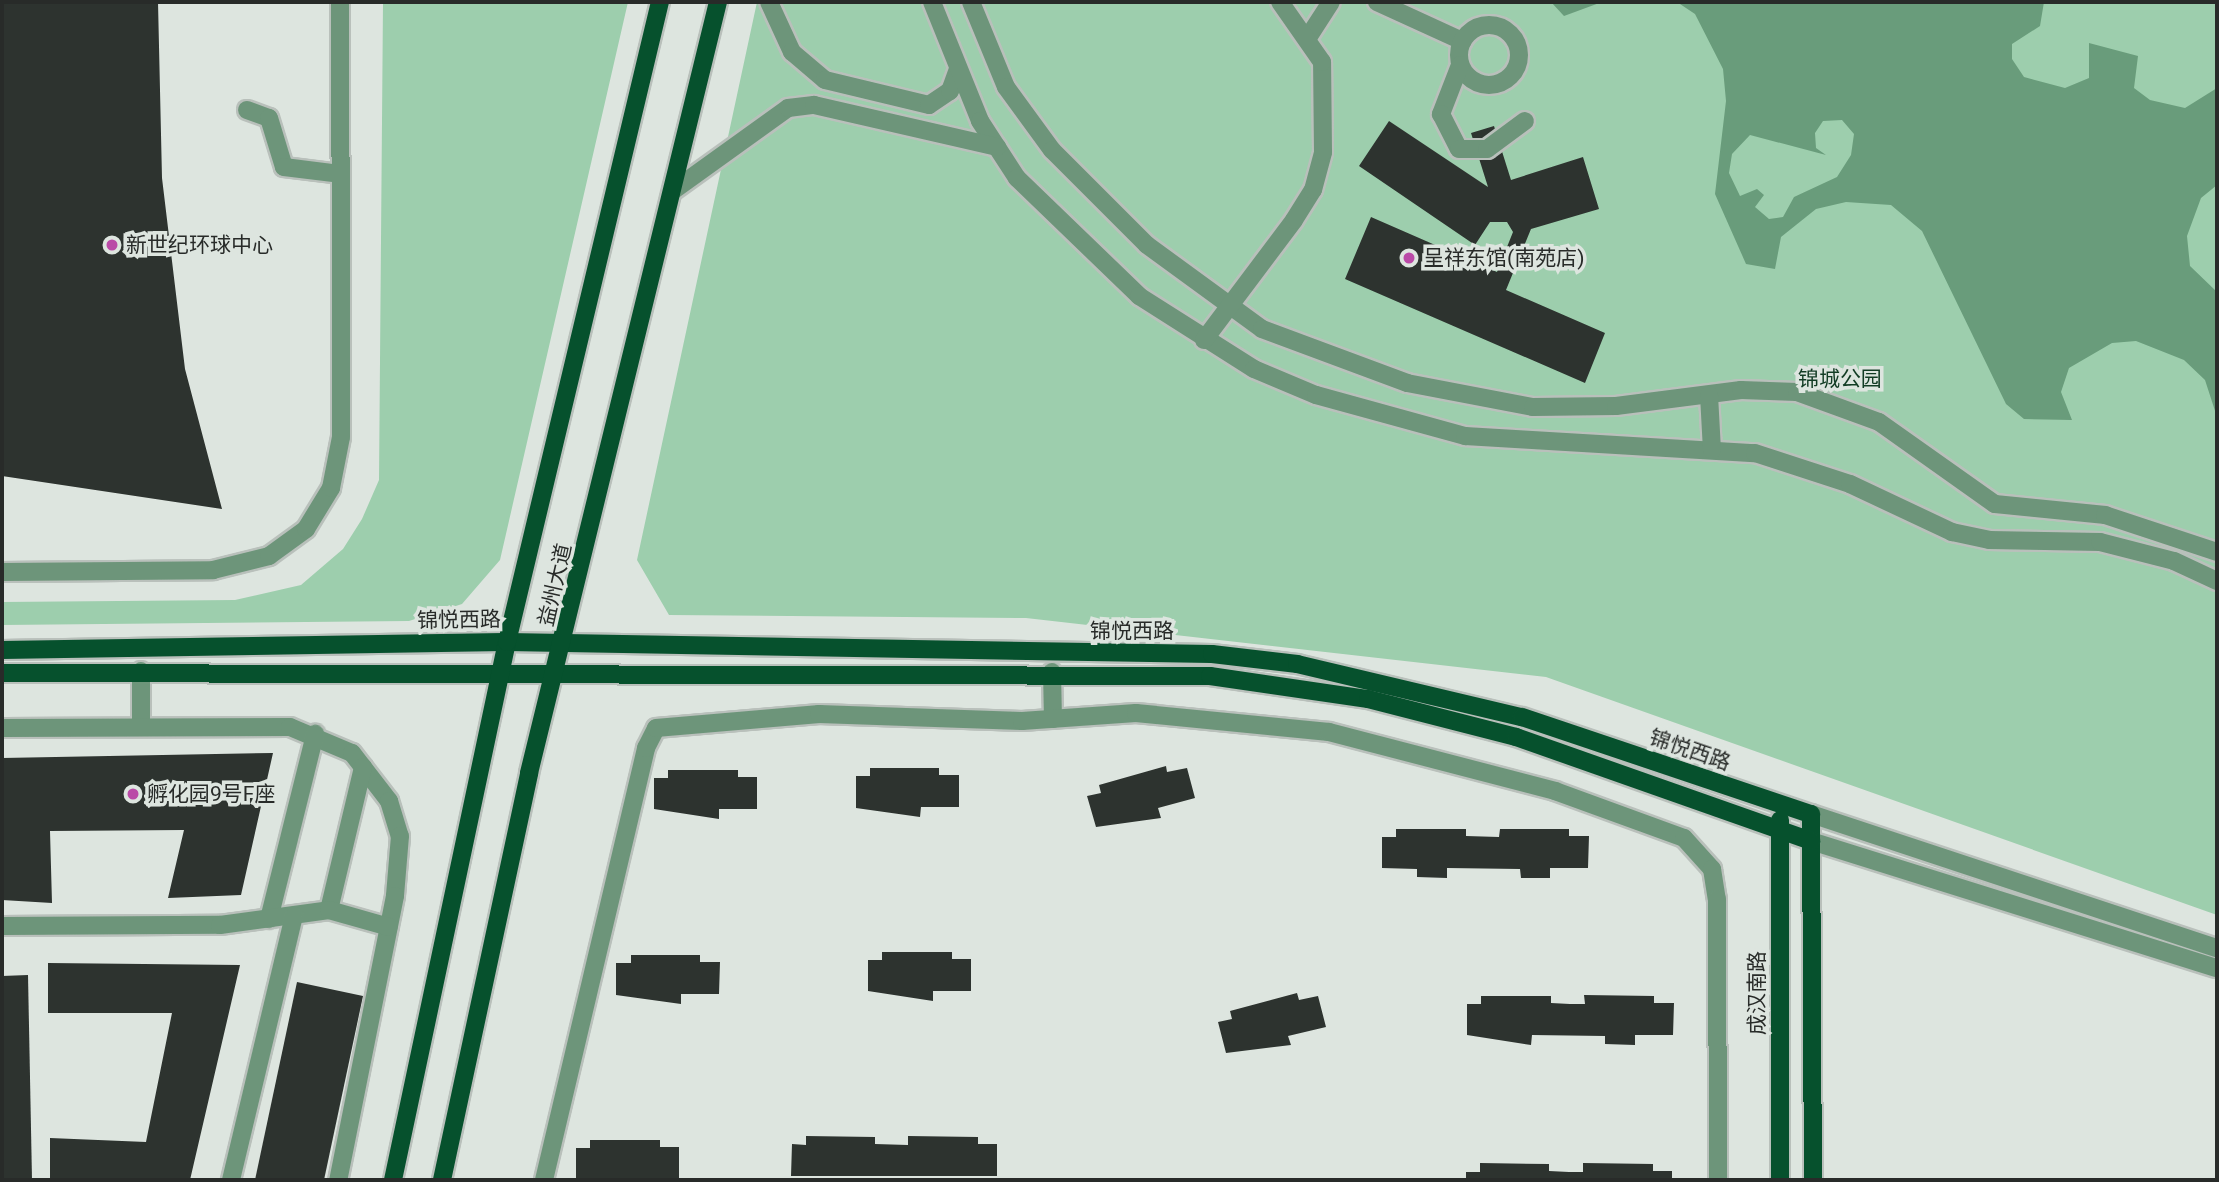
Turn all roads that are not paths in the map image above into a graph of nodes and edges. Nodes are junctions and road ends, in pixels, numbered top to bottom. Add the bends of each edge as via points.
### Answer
1 (340, 2) edge
2 (660, 2) edge
3 (718, 2) edge
4 (769, 2) edge
5 (932, 2) edge
6 (971, 2) edge
7 (1280, 2) edge
8 (1331, 2) edge
9 (1377, 2) edge
10 (1309, 36) junction
11 (1462, 41) junction
12 (1460, 65) junction
13 (958, 69) junction
14 (247, 110) dead end
15 (1525, 121) dead end
16 (997, 147) junction
17 (340, 174) junction
18 (674, 190) junction
19 (1230, 311) junction
20 (1204, 340) junction
21 (1709, 395) junction
22 (1712, 450) junction
23 (2072, 511) junction
24 (2071, 541) junction
25 (2217, 553) edge
26 (2, 572) edge
27 (2212, 579) edge
28 (507, 642) junction
29 (565, 643) junction
30 (2, 650) edge
31 (141, 671) junction
32 (1052, 672) junction
33 (2, 673) edge
34 (500, 677) junction
35 (556, 678) junction
36 (1053, 719) junction
37 (141, 725) junction
38 (2, 728) edge
39 (315, 734) junction
40 (363, 768) junction
41 (1780, 806) junction
42 (1811, 814) junction
43 (1780, 831) junction
44 (1811, 841) junction
45 (329, 910) junction
46 (294, 915) junction
47 (270, 919) junction
48 (2, 926) edge
49 (389, 927) junction
50 (2217, 948) edge
51 (2217, 968) edge
52 (231, 1180) edge
53 (338, 1180) edge
54 (393, 1180) edge
55 (442, 1180) edge
56 (544, 1180) edge
57 (1718, 1180) edge
58 (1780, 1180) edge
59 (1813, 1180) edge

1 - 17 street
2 - 28 main road, 益州大道
3 - 18 main road, 益州大道
4 - 13 street via 792,52 825,80 929,105 950,91
5 - 13 street
6 - 19 street via 1006,87 1052,150 1147,245
7 - 10 street
8 - 10 street
9 - 11 street
10 - 19 street via 1322,62 1327,106 1313,190
11 - 12 street
11 - 12 street via 1482,26 1506,30 1515,40 1518,64 1489,86 1466,76
12 - 15 street via 1441,114 1459,149 1487,149
13 - 16 street
14 - 17 street via 269,118 284,167
16 - 18 street via 814,105 788,108
16 - 20 street via 1017,178 1088,253
17 - 26 street via 341,437 331,488 306,530 269,556 213,570
18 - 29 main road, 益州大道
19 - 20 street
19 - 21 street via 1350,366 1477,400 1603,407
20 - 22 street via 1316,395 1465,436
21 - 22 street
21 - 23 street via 1765,389 1839,405 1879,422 1995,504
22 - 24 street via 1801,465 1952,532 1989,540
23 - 24 street
23 - 25 street via 2143,524
24 - 27 street via 2136,549
25 - 27 street
28 - 29 main road, 锦悦西路
28 - 30 main road, 锦悦西路
28 - 34 main road, 益州大道
29 - 35 main road, 益州大道
29 - 41 main road, 锦悦西路 via 1212,654 1297,664 1522,717
31 - 33 main road, 锦悦西路
31 - 34 main road, 锦悦西路
31 - 37 street
32 - 35 main road, 锦悦西路
32 - 36 street
32 - 43 main road, 锦悦西路 via 1210,676 1368,699 1516,737
34 - 35 main road, 锦悦西路
34 - 54 main road, 益州大道
35 - 55 main road, 益州大道 via 528,773
36 - 56 street via 819,714 656,729 646,748
36 - 57 street via 1136,713 1329,732 1555,791 1684,838 1712,869 1717,899
37 - 38 street
37 - 39 street via 263,725
39 - 40 street via 352,753
39 - 47 street
40 - 45 street
40 - 49 street via 390,801 400,836
41 - 42 main road, 锦悦西路
41 - 43 main road, 成汉南路
42 - 44 main road
42 - 50 street, 锦悦西路
43 - 44 main road, 锦悦西路
43 - 58 main road, 成汉南路
44 - 51 street, 锦悦西路
44 - 59 main road
45 - 46 street
45 - 49 street
46 - 47 street
46 - 52 street
47 - 48 street
49 - 53 street

